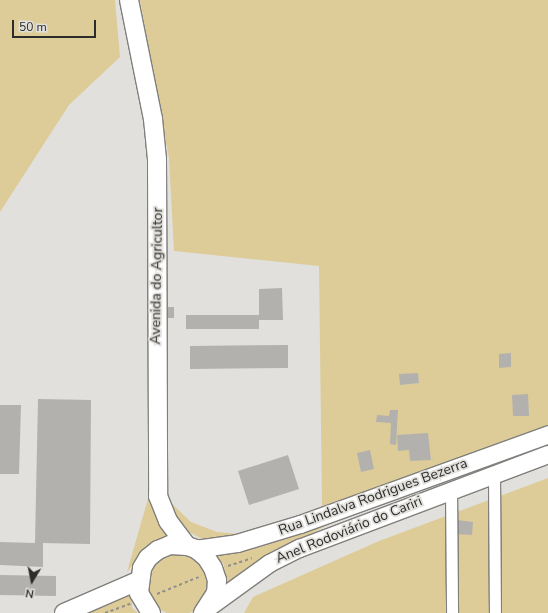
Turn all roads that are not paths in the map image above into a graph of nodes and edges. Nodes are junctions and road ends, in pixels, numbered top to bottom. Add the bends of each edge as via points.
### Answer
1 (128, 0) edge
2 (548, 434) edge
3 (548, 454) edge
4 (494, 475) junction
5 (451, 489) junction
6 (191, 547) junction
7 (138, 580) junction
8 (207, 609) edge
9 (64, 613) edge
10 (151, 613) edge
11 (452, 613) edge
12 (495, 613) edge

1 - 6 highway, Avenida do Agricultor via 149,96 157,159 158,496 168,520
2 - 6 main road, Rua Lindalva Rodrigues Bezerra via 300,524 236,543
3 - 4 main road, Rua Lindalva Rodrigues Bezerra
4 - 5 main road, Rua Lindalva Rodrigues Bezerra
4 - 12 street
5 - 8 main road, Anel Rodoviário do Cariri via 299,548 269,563
5 - 11 street, Rua Lindalva Rodrigues Bezerra
6 - 7 highway via 170,546 158,550 148,558
6 - 8 highway, Anel Rodoviário do Cariri via 206,557 217,580 216,593
7 - 9 highway
7 - 10 highway via 139,593

